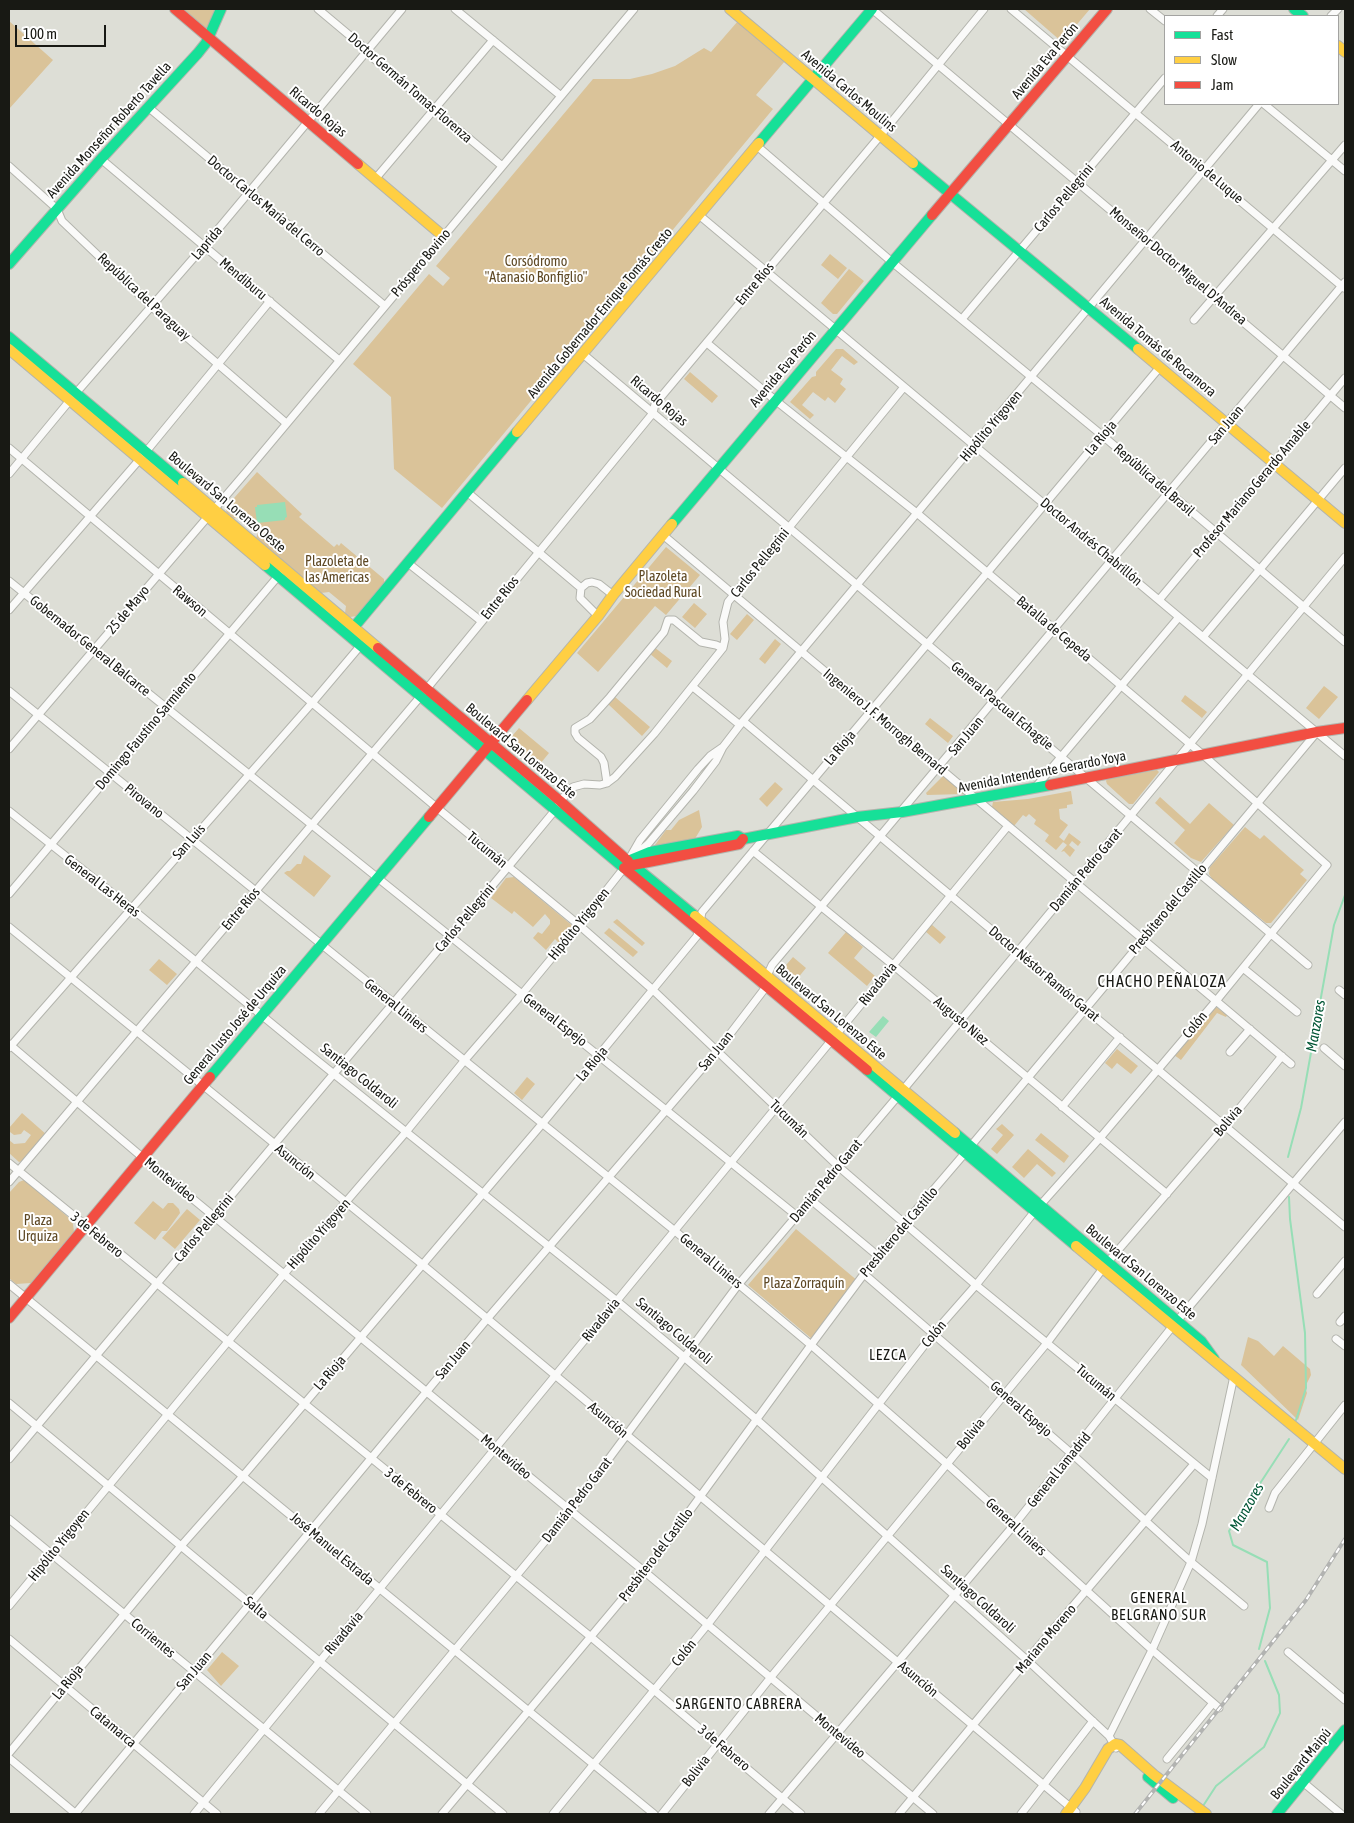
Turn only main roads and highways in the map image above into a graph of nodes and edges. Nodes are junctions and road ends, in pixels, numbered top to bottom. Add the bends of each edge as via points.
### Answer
1 (175, 9) edge
2 (221, 9) edge
3 (730, 9) edge
4 (872, 9) edge
5 (1107, 9) edge
6 (209, 37) junction
7 (812, 79) junction
8 (950, 194) junction
9 (443, 236) road end
10 (9, 264) edge
11 (9, 337) edge
12 (9, 349) edge
13 (73, 397) junction
14 (1345, 523) edge
15 (354, 631) junction
16 (423, 693) junction
17 (1345, 728) edge
18 (487, 747) junction
19 (628, 865) junction
20 (9, 1318) edge
21 (1345, 1469) edge
22 (1345, 1730) edge
23 (1345, 1741) edge
24 (1303, 1783) junction
25 (1072, 1812) edge
26 (1199, 1812) edge
27 (1277, 1814) edge
28 (1285, 1814) edge

1 - 6 main road, Ricardo Rojas
2 - 6 main road, Avenida Monseñor Roberto Tavella
3 - 7 main road, Avenida Carlos Moulins
4 - 7 main road, Avenida Gobernador Enrique Tomás Cresto
5 - 8 main road, Avenida Eva Perón
6 - 9 main road, Ricardo Rojas
6 - 10 main road, Avenida Monseñor Roberto Tavella
7 - 8 main road, Avenida Carlos Moulins
7 - 15 main road, Avenida Gobernador Enrique Tomás Cresto
8 - 14 main road, Avenida Tomás de Rocamora
8 - 18 main road, Avenida Eva Perón
11 - 13 main road, Boulevard San Lorenzo Oeste
12 - 13 main road, Boulevard San Lorenzo Oeste
13 - 15 main road, Boulevard San Lorenzo Oeste
15 - 16 main road, Boulevard San Lorenzo Oeste
15 - 16 main road, Boulevard San Lorenzo Oeste via 361,645
16 - 18 main road, Boulevard San Lorenzo Este
17 - 19 main road, Avenida Intendente Gerardo Yoya via 1034,789 650,852
18 - 19 main road, Boulevard San Lorenzo Este
18 - 20 main road, General Justo José de Urquiza
19 - 21 main road, Boulevard San Lorenzo Este
22 - 24 main road, Boulevard Maipú
23 - 24 main road, Boulevard Maipú
24 - 27 main road, Boulevard Maipú
24 - 28 main road, Boulevard Maipú
25 - 26 main road, Santiago Coldaroli via 1113,1743 1158,1786

